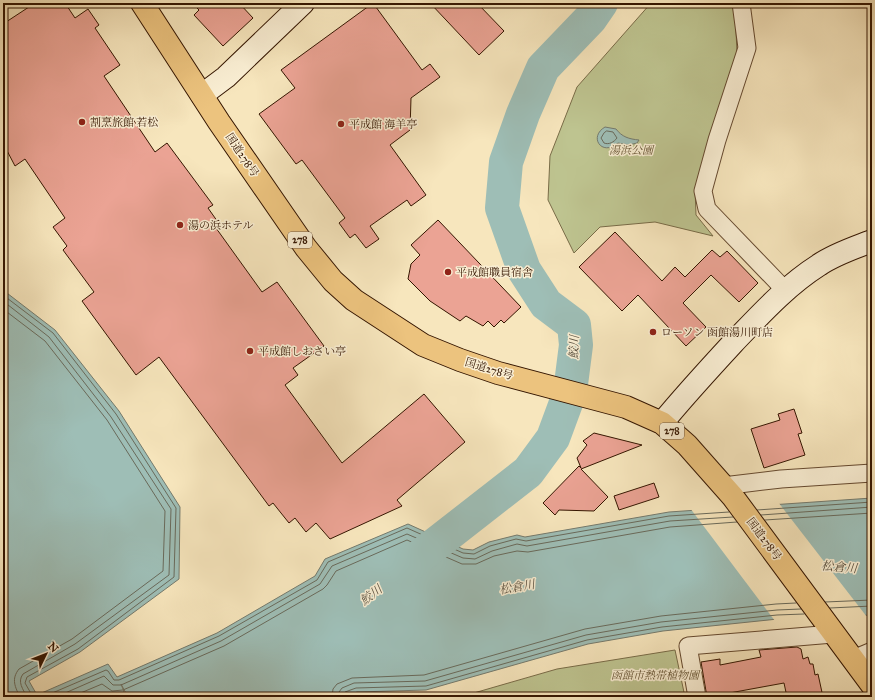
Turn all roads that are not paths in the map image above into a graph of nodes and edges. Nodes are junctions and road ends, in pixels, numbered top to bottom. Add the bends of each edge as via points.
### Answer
1 (142, 3) edge
2 (303, 3) edge
3 (741, 3) edge
4 (202, 95) junction
5 (872, 242) edge
6 (785, 290) junction
7 (662, 423) junction
8 (872, 473) edge
9 (728, 492) junction
10 (831, 629) junction
11 (862, 655) edge
12 (872, 685) edge
13 (698, 697) edge

1 - 4 highway, 国道278号 / 278
2 - 4 street via 226,77
3 - 6 street via 747,48 703,191 707,209
4 - 7 highway, 国道278号 / 278 via 306,248 333,281 354,300 424,344 460,360 498,373 626,407
5 - 6 street via 850,249 820,264
6 - 7 street via 685,395
7 - 9 highway, 国道278号 / 278 via 687,445
8 - 9 street via 780,479
9 - 10 highway, 国道278号 / 278
10 - 11 highway, 国道278号 / 278
10 - 13 street via 688,646
11 - 12 highway, 国道278号 / 278

